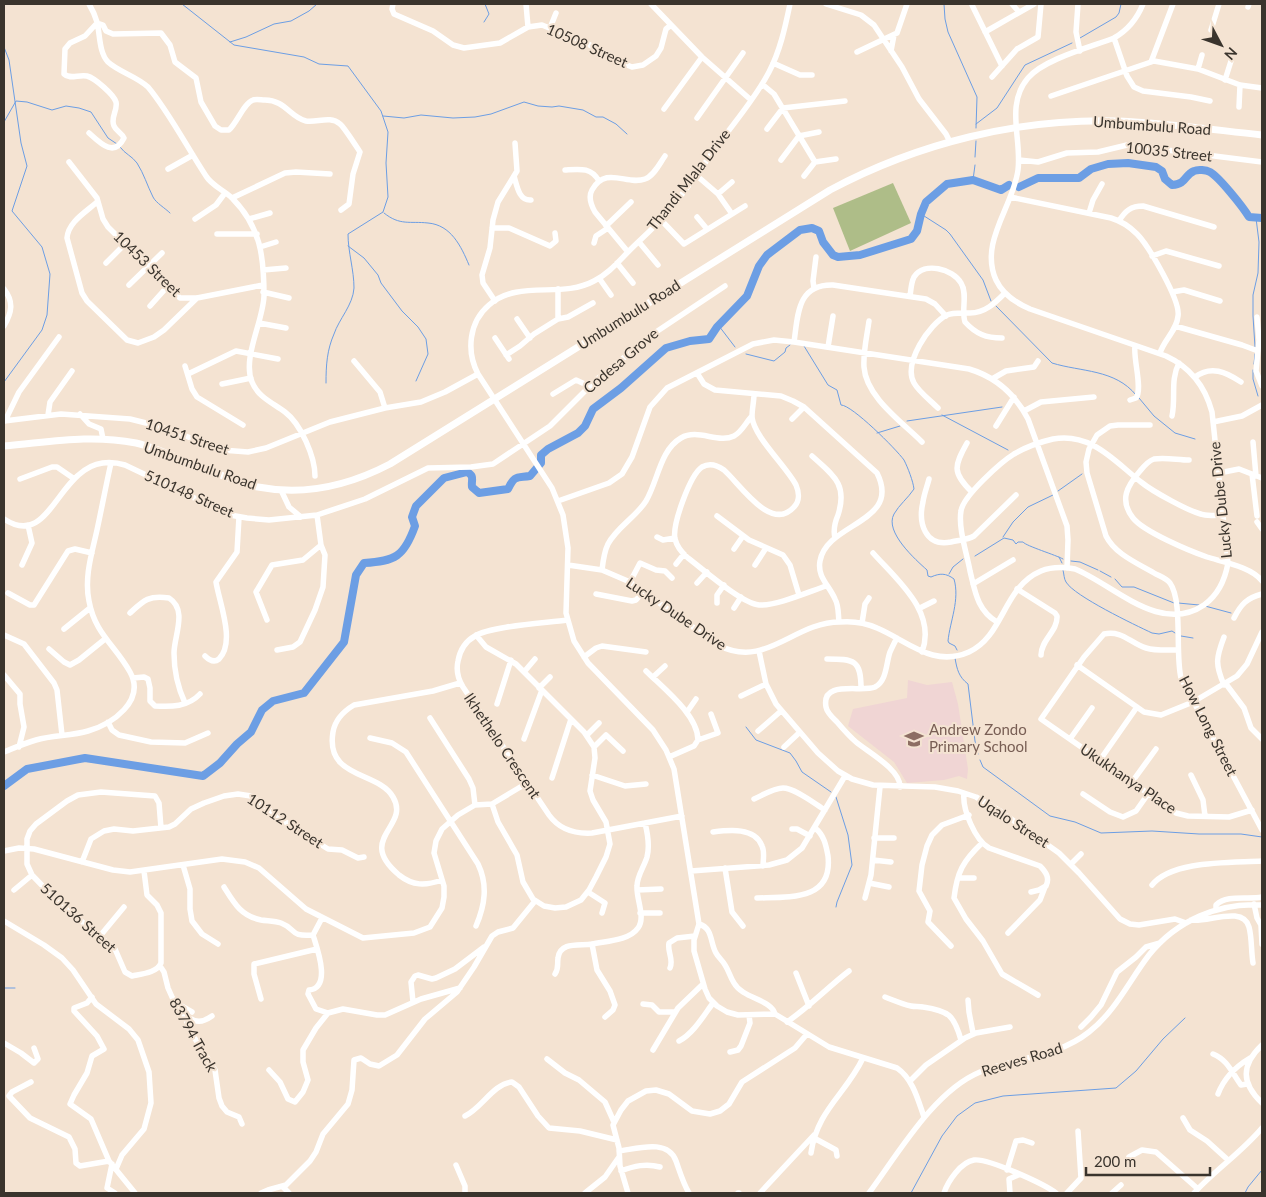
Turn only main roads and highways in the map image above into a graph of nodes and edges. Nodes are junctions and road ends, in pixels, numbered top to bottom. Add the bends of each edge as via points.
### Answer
1 (1262, 135) edge
2 (4, 446) edge

1 - 2 main road, Umbumbulu Road via 1118,121 1041,124 950,142 888,163 830,190 390,464 348,482 319,489 281,490 246,484 139,444 103,439 72,438

